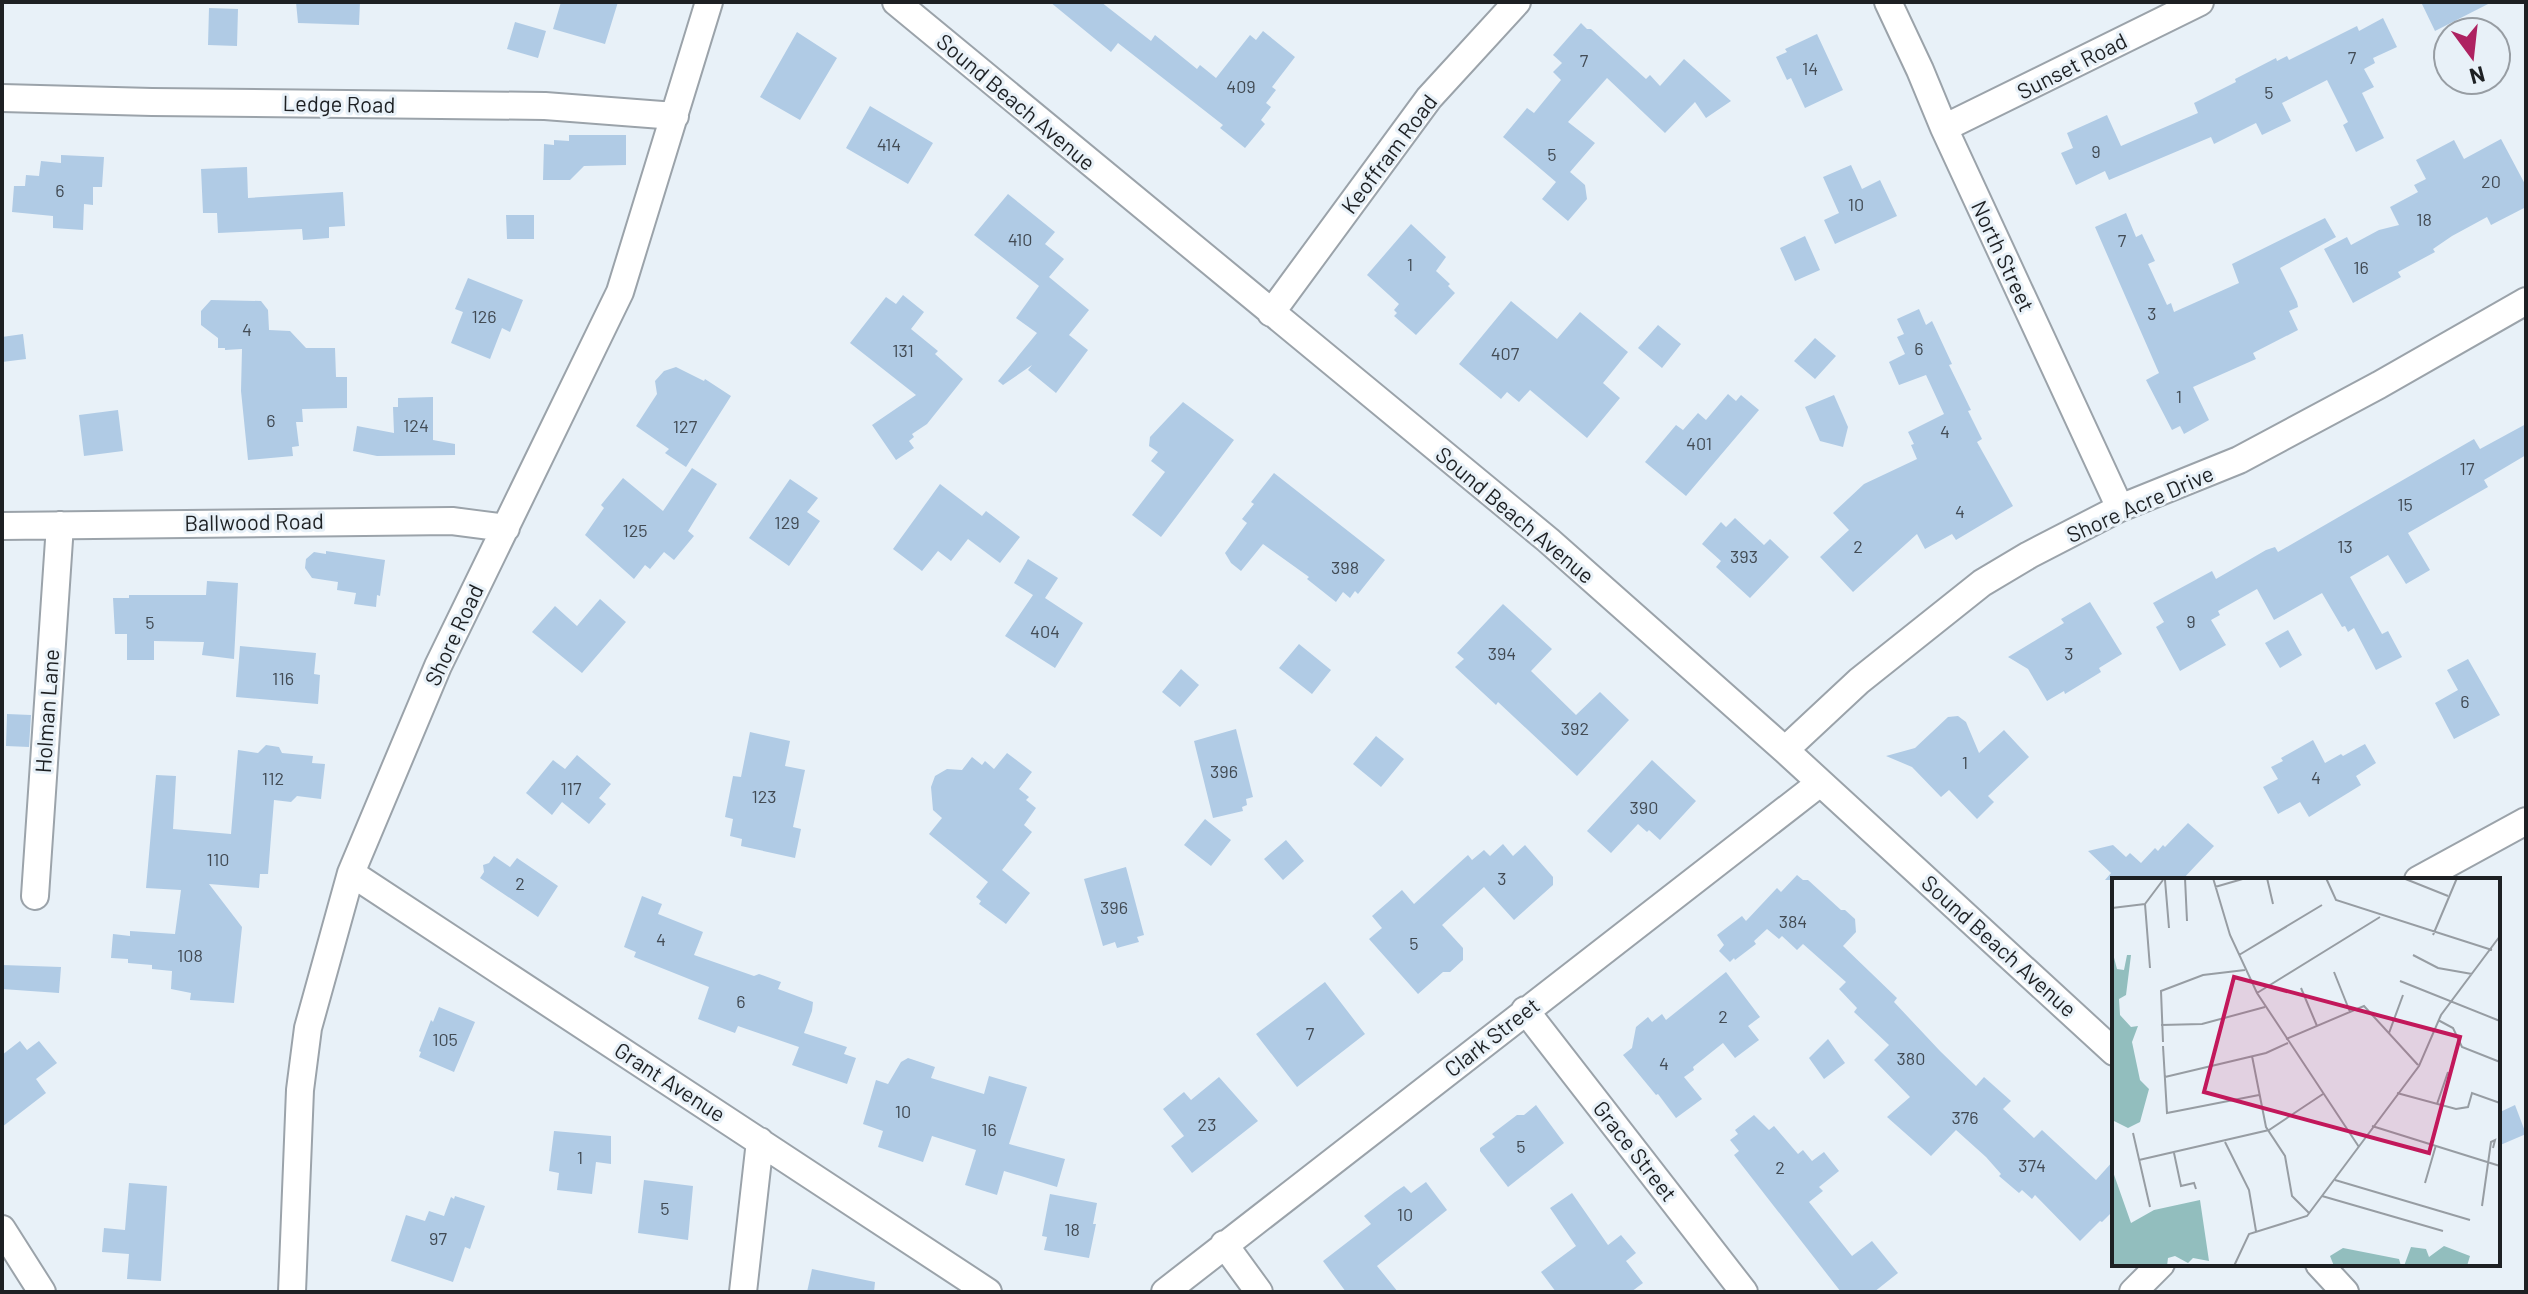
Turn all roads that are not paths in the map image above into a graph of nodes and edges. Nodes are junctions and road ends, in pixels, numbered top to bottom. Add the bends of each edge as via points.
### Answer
1 (709, 2) edge
2 (896, 2) edge
3 (1517, 2) edge
4 (1888, 2) edge
5 (2200, 2) edge
6 (2, 98) edge
7 (675, 116) junction
8 (1944, 128) junction
9 (2526, 301) edge
10 (1271, 313) junction
11 (2120, 508) junction
12 (60, 525) junction
13 (2, 526) edge
14 (506, 528) junction
15 (1785, 750) junction
16 (1820, 783) junction
17 (2526, 821) edge
18 (351, 873) junction
19 (2422, 878) edge
20 (35, 896) dead end
21 (1525, 1010) junction
22 (2112, 1050) edge
23 (760, 1141) junction
24 (2, 1229) edge
25 (1224, 1244) junction
26 (2159, 1266) edge
27 (2321, 1266) edge
28 (42, 1292) edge
29 (292, 1292) edge
30 (743, 1292) edge
31 (988, 1292) edge
32 (1165, 1292) edge
33 (1259, 1292) edge
34 (1744, 1292) edge
35 (2133, 1292) edge
36 (2345, 1292) edge

1 - 7 street, Shore Road
2 - 10 street, Sound Beach Avenue
3 - 10 street, Keoffram Road via 1429,98
4 - 8 street, North Street
5 - 8 street, Sunset Road
6 - 7 street, Ledge Road via 545,106
7 - 14 street, Shore Road via 620,292
8 - 11 street, North Street
9 - 11 street, Shore Acre Drive via 2239,460
10 - 15 street, Sound Beach Avenue via 1548,540
11 - 15 street, Shore Acre Drive via 1982,583 1859,681
12 - 13 street, Ballwood Road
12 - 14 street, Ballwood Road via 452,521
12 - 20 street, Holman Lane
14 - 18 street, Shore Road via 438,666
15 - 16 street, Sound Beach Avenue
16 - 21 street, Clark Street
16 - 22 street, Sound Beach Avenue
17 - 19 street
18 - 23 street, Grant Avenue
18 - 29 street, Shore Road via 308,1028 300,1090
21 - 25 street, Clark Street
21 - 34 street, Grace Street
23 - 30 street
23 - 31 street, Grant Avenue
24 - 28 street
25 - 32 street, Clark Street
25 - 33 street
26 - 35 street
27 - 36 street

